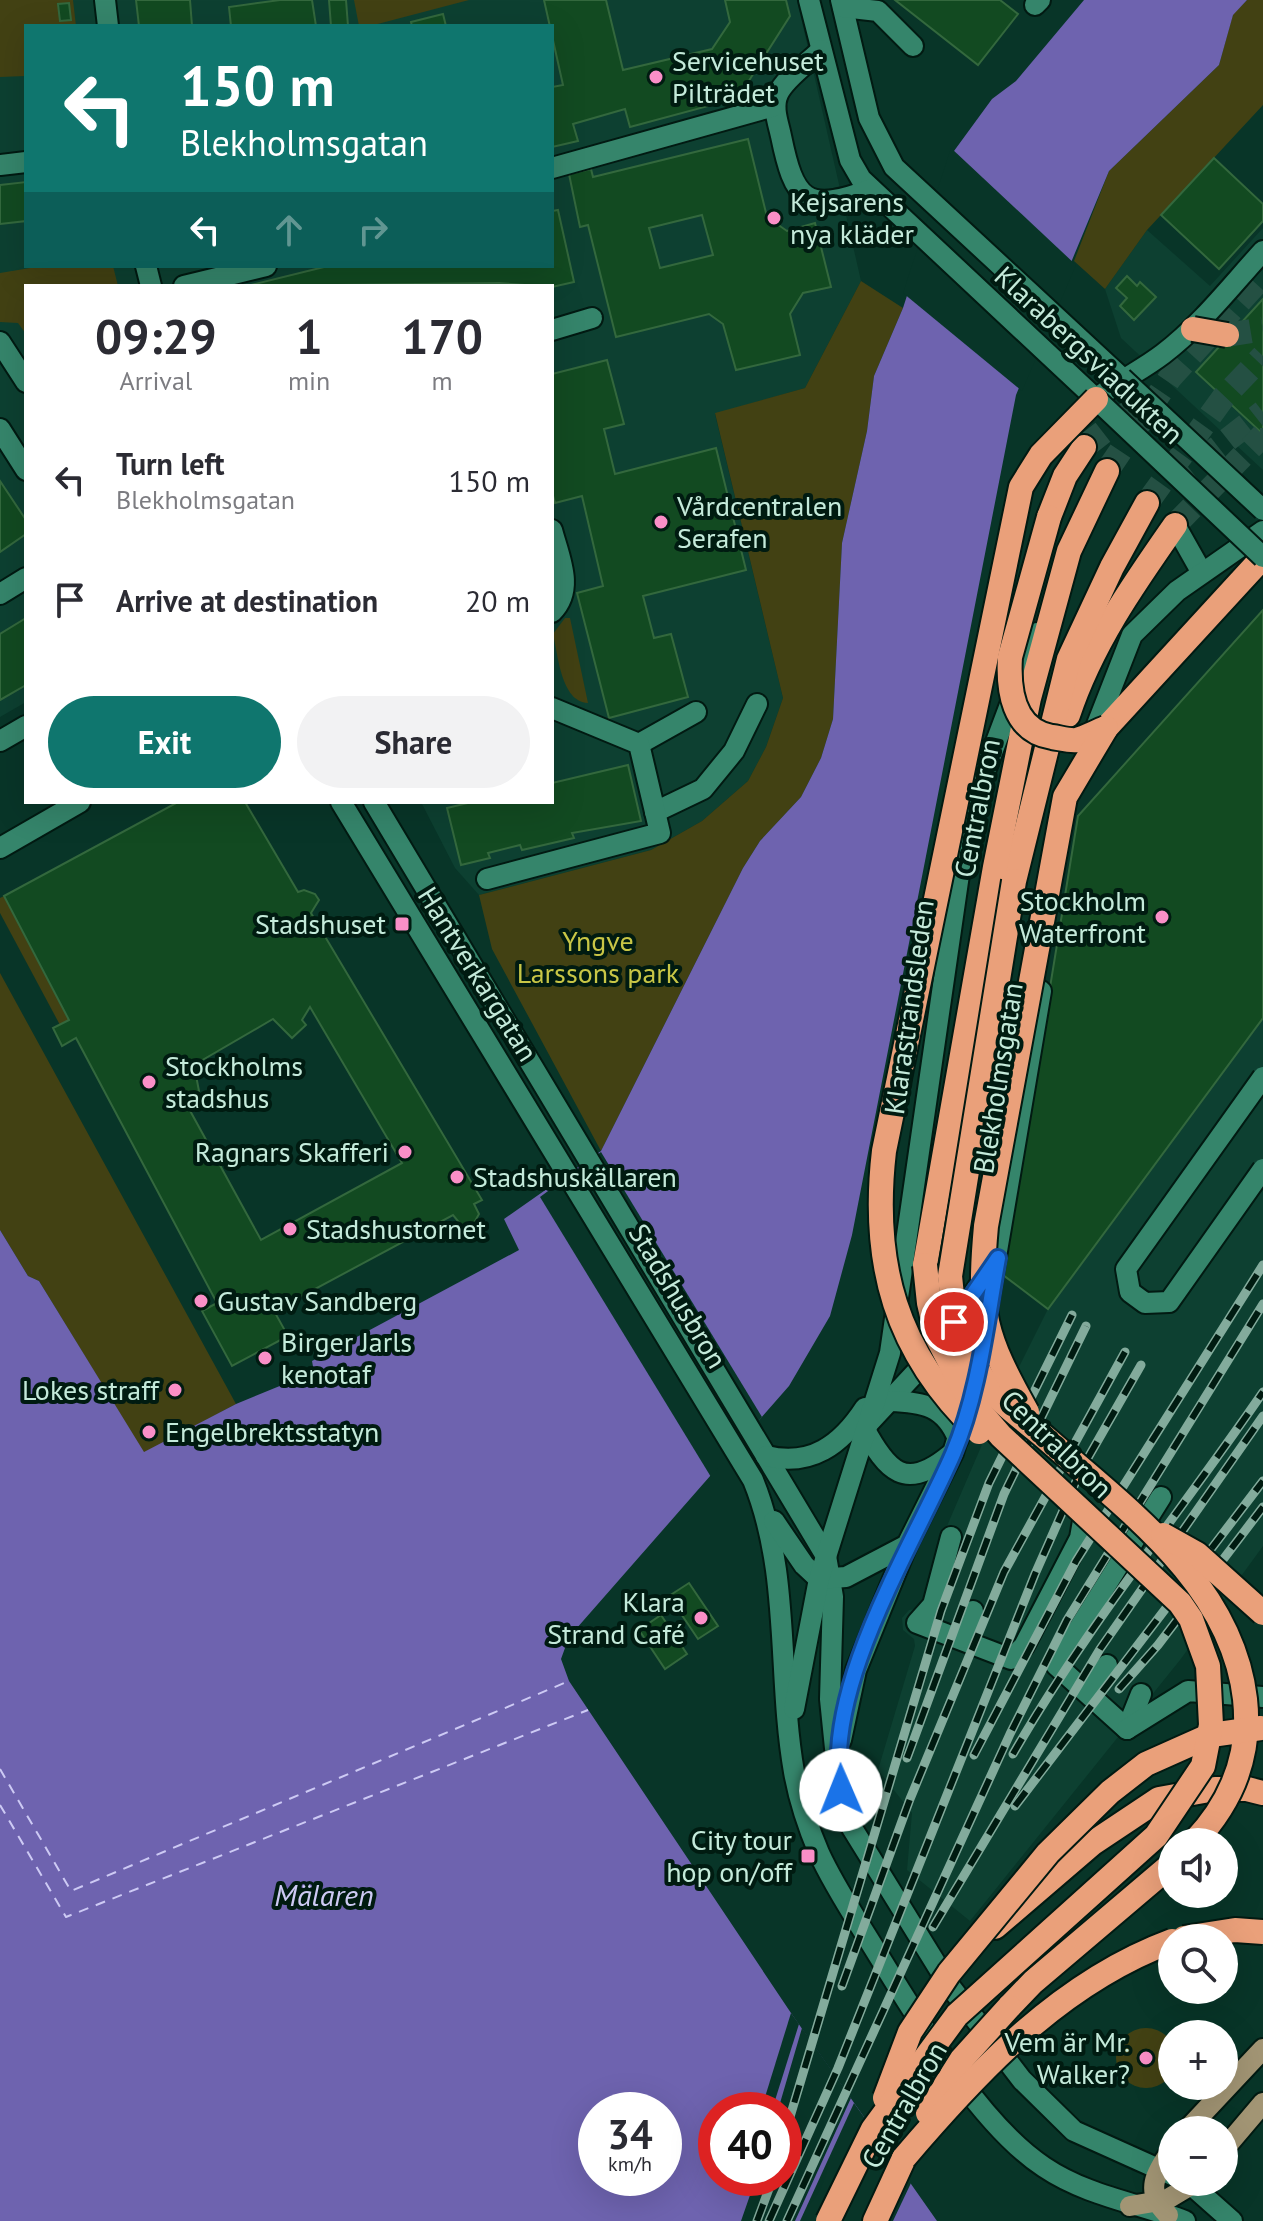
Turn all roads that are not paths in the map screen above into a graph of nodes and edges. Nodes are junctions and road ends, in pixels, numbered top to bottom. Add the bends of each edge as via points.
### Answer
1 (105, 0) edge
2 (809, 0) edge
3 (842, 4) edge
4 (108, 24) edge
5 (913, 46) dead end
6 (821, 50) junction
7 (774, 106) junction
8 (24, 162) edge
9 (0, 165) edge
10 (554, 167) edge
11 (874, 192) junction
12 (1263, 251) edge
13 (258, 268) edge
14 (192, 284) edge
15 (592, 318) dead end
16 (554, 329) edge
17 (1193, 329) junction
18 (1227, 335) tunnel mouth
19 (0, 342) edge
20 (1122, 378) junction
21 (24, 379) edge
22 (1096, 399) junction
23 (0, 429) edge
24 (1084, 447) tunnel mouth
25 (24, 467) edge
26 (1107, 471) tunnel mouth
27 (1147, 503) tunnel mouth
28 (1263, 510) edge
29 (1175, 525) joint
30 (1263, 531) edge
31 (554, 538) edge
32 (1069, 551) junction
33 (1263, 557) edge
34 (1202, 573) junction
35 (24, 579) edge
36 (0, 594) edge
37 (554, 610) edge
38 (757, 704) dead end
39 (554, 709) edge
40 (696, 712) dead end
41 (24, 727) edge
42 (1106, 728) junction
43 (0, 741) edge
44 (639, 744) junction
45 (77, 804) edge
46 (342, 804) edge
47 (383, 805) edge
48 (655, 812) junction
49 (354, 825) junction
50 (0, 848) edge
51 (1005, 874) junction
52 (487, 879) dead end
53 (1263, 1077) edge
54 (579, 1168) junction
55 (1263, 1169) edge
56 (998, 1258) junction
57 (885, 1393) junction
58 (864, 1428) junction
59 (1038, 1431) junction
60 (956, 1446) junction
61 (737, 1447) joint
62 (766, 1456) junction
63 (1059, 1489) junction
64 (1161, 1497) dead end
65 (763, 1504) junction
66 (1083, 1521) dead end
67 (1147, 1526) junction
68 (951, 1537) dead end
69 (907, 1545) junction
70 (826, 1556) junction
71 (826, 1579) junction
72 (973, 1611) dead end
73 (1263, 1613) edge
74 (962, 1638) junction
75 (1107, 1665) dead end
76 (1088, 1691) junction
77 (1141, 1694) dead end
78 (1263, 1697) edge
79 (790, 1727) junction
80 (1263, 1728) edge
81 (1127, 1729) junction
82 (837, 1768) junction
83 (1263, 1793) edge
84 (1205, 1828) edge
85 (1158, 1876) edge
86 (1238, 1930) edge
87 (1263, 1932) edge
88 (1158, 1948) edge
89 (967, 1952) junction
90 (1263, 2049) edge
91 (1263, 2103) edge
92 (1200, 2116) edge
93 (873, 2129) junction
94 (1238, 2132) edge
95 (904, 2158) junction
96 (1158, 2169) edge
97 (1158, 2196) edge
98 (1183, 2196) edge
99 (1206, 2196) edge
100 (1130, 2206) joint
101 (1170, 2213) edge
102 (828, 2221) edge
103 (875, 2221) edge
104 (1232, 2221) edge

1 - 4 street
2 - 6 street, Klarabergsviadukten
3 - 5 street via 878,11
3 - 20 street, Klarabergsviadukten via 869,118 894,167
6 - 7 street via 778,92
6 - 11 street, Klarabergsviadukten via 850,160
7 - 10 street
7 - 11 street via 790,180 803,194 841,201
8 - 9 street
11 - 22 street, Klarabergsviadukten
12 - 17 street
13 - 14 street
15 - 16 street
17 - 18 highway, bridge
17 - 20 street
19 - 21 street
20 - 22 street
20 - 28 street, Klarabergsviadukten, bridge
22 - 33 street, Klarabergsviadukten, bridge
22 - 63 highway, bridge via 1041,455 1021,487 887,1135 878,1201 881,1248 894,1305 916,1357 952,1406 992,1444
23 - 25 street
24 - 42 highway, bridge via 1065,476 1049,517 1010,657 1008,682 1024,722 1045,736 1074,741
26 - 32 highway, Klarastrandsleden
27 - 51 highway via 1069,659
29 - 34 street
29 - 51 highway via 1126,595 1074,696
30 - 34 street, Blekholmsgatan
31 - 37 street via 566,584
32 - 51 highway, Centralbron via 1029,698
32 - 57 street, Klarastrandsleden via 967,819
33 - 42 highway
34 - 56 street, Blekholmsgatan via 1132,635 1074,786
35 - 36 street
38 - 48 street via 734,751 703,789
39 - 44 street
40 - 44 street
41 - 43 street
42 - 59 highway, bridge via 1065,797 981,1281 993,1350
44 - 48 street
45 - 50 street
46 - 49 street, Hantverkargatan
47 - 49 street
47 - 54 street, Hantverkargatan
48 - 52 street via 660,833
49 - 54 street, Hantverkargatan
51 - 59 highway, Centralbron, bridge via 950,1276 953,1312 964,1344 988,1386
51 - 63 highway, Centralbron, bridge via 925,1265 937,1337 969,1399
53 - 55 street, bridge via 1126,1269 1130,1292 1145,1303 1169,1302
54 - 61 street, Stadshusbron
54 - 62 street, Stadshusbron
56 - 57 street, Blekholmsgatan via 925,1365
56 - 60 street, Blekholmsgatan via 975,1381
57 - 58 street, Klarastrandsleden
57 - 60 street via 938,1409 951,1421
57 - 62 street, Klarastrandsleden via 837,1444 805,1458
58 - 60 street via 885,1464 906,1475 939,1465
58 - 70 street, Klarastrandsleden
59 - 67 highway, Centralbron, bridge
60 - 69 street, Blekholmsgatan
61 - 65 street, Klarastrandsleden
62 - 70 street
63 - 93 highway, Centralbron, bridge via 1191,1619 1212,1695 1203,1766 1156,1836 957,2015
64 - 76 street via 1056,1665
65 - 71 street, Klarastrandsleden via 798,1558
65 - 79 street, Klarastrandsleden via 778,1574
66 - 74 street via 1080,1538 1024,1646 1011,1659
67 - 73 highway, bridge via 1197,1554
67 - 84 highway, Centralbron, bridge via 1213,1606 1242,1678 1247,1722 1242,1766
68 - 74 street via 933,1605 917,1623
69 - 71 street via 861,1571
69 - 82 street, Blekholmsgatan via 856,1670
70 - 71 street, Klarastrandsleden
71 - 79 street, Klarastrandsleden
71 - 82 street, Klarastrandsleden
72 - 74 street
75 - 76 street
76 - 81 street
77 - 81 street
78 - 81 street via 1188,1691
79 - 100 street, Klarastrandsleden via 800,1801 820,1854 917,2017 1016,2144 1044,2167
80 - 89 highway, bridge via 1211,1735 1146,1764 1048,1853
82 - 96 street, Klarastrandsleden via 852,1828 949,1985 1022,2080 1074,2131
83 - 89 highway, bridge via 1215,1789 1159,1799 1093,1843
85 - 95 highway, Centralbron, bridge via 1033,1982 992,2024 962,2059
86 - 87 highway, bridge
88 - 95 highway, bridge via 1106,1972 1011,2042
89 - 93 highway, bridge via 910,2032
90 - 92 main road
91 - 94 main road
93 - 102 highway, Centralbron, bridge
95 - 103 highway, Centralbron
97 - 101 main road
98 - 101 main road
99 - 104 street
100 - 101 main road

